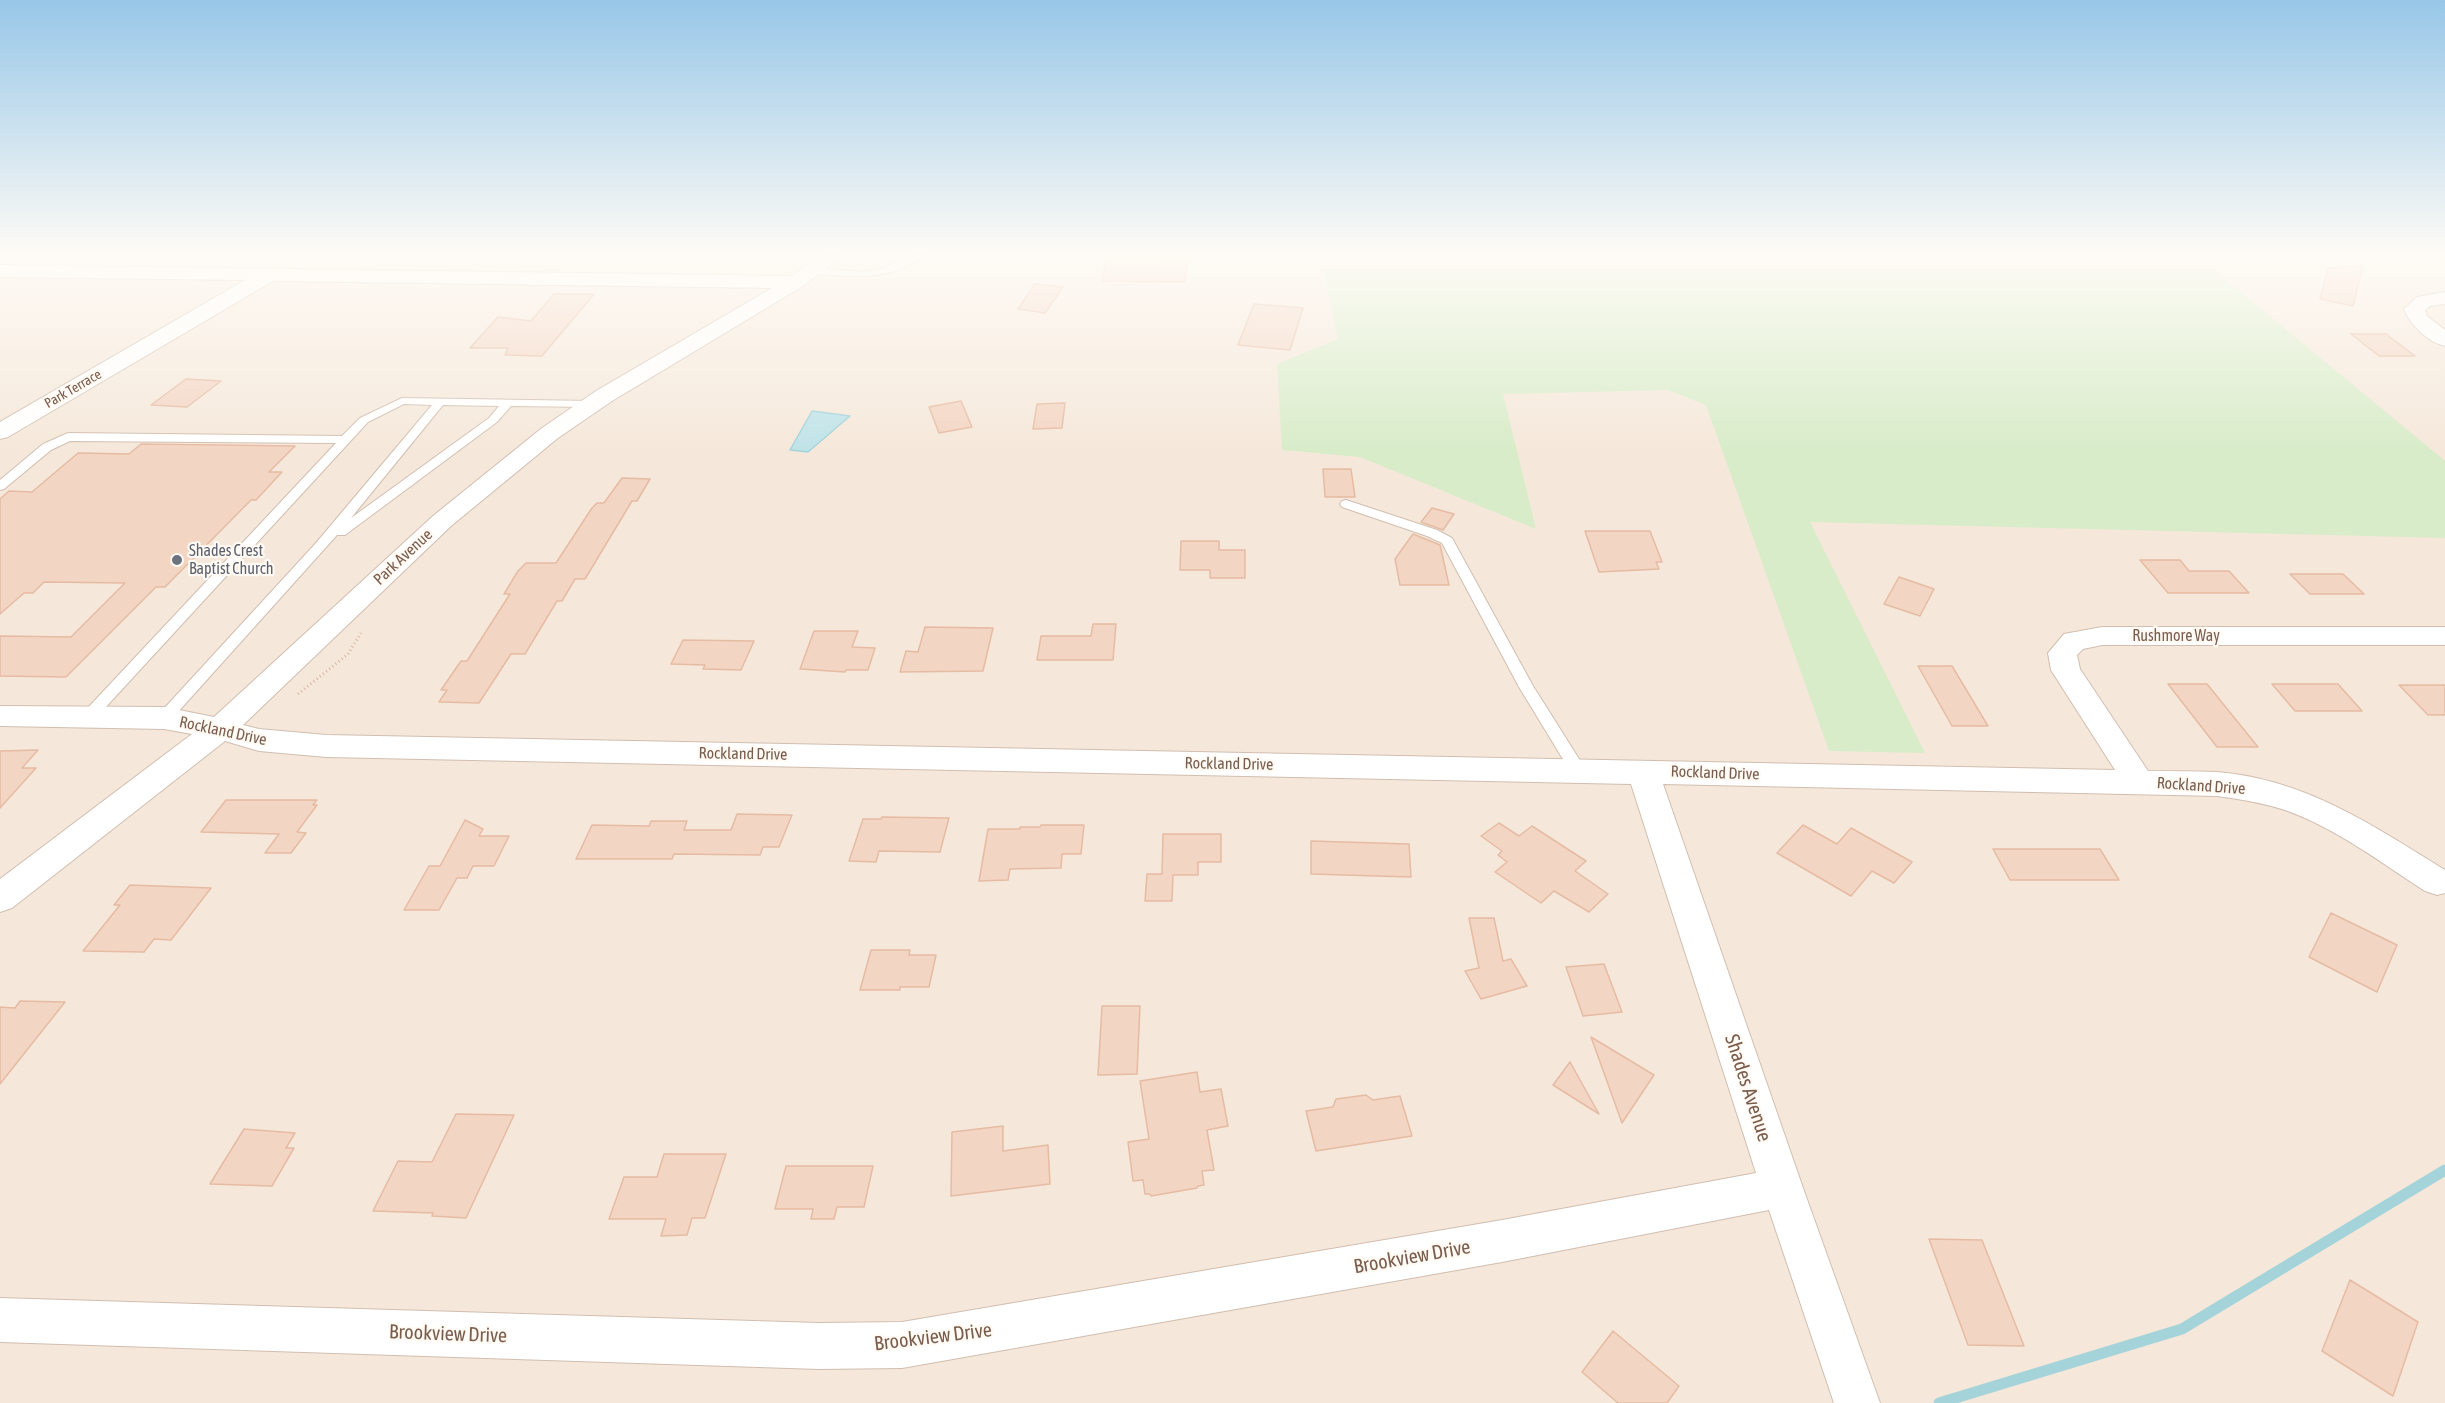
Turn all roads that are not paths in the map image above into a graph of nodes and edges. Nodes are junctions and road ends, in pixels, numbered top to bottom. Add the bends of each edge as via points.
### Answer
1 (190, 320) edge
2 (730, 320) edge
3 (2420, 320) edge
4 (2445, 339) edge
5 (440, 402) junction
6 (508, 403) junction
7 (592, 404) junction
8 (0, 432) edge
9 (346, 440) junction
10 (0, 486) edge
11 (1346, 504) dead end
12 (321, 546) junction
13 (2445, 636) edge
14 (0, 716) edge
15 (88, 717) junction
16 (164, 718) junction
17 (220, 729) junction
18 (1578, 770) junction
19 (1643, 771) junction
20 (2138, 781) junction
21 (2437, 882) dead end
22 (0, 898) edge
23 (1782, 1188) junction
24 (0, 1320) edge
25 (1857, 1403) edge

1 - 8 street, Park Terrace
2 - 7 street, Park Avenue
3 - 4 street
5 - 6 lane
5 - 9 lane via 402,401 364,420
5 - 12 lane
6 - 7 lane
6 - 12 lane via 493,420
7 - 17 street, Park Avenue via 442,521
9 - 10 lane via 68,437 47,447
9 - 15 lane
11 - 18 lane via 1447,541 1526,687
12 - 16 lane
13 - 20 street, Rushmore Way via 2102,636 2074,641 2062,653 2066,670
14 - 15 street, Rockland Drive
15 - 16 street, Rockland Drive
16 - 17 street, Rockland Drive
17 - 18 street, Rockland Drive via 259,740 326,746
17 - 22 street, Park Avenue
18 - 19 street, Rockland Drive
19 - 20 street, Rockland Drive
19 - 23 street, Shades Avenue
20 - 21 street, Rockland Drive via 2217,784 2259,790 2299,803 2339,820
23 - 24 street, Brookview Drive via 902,1345 807,1346
23 - 25 street, Shades Avenue

